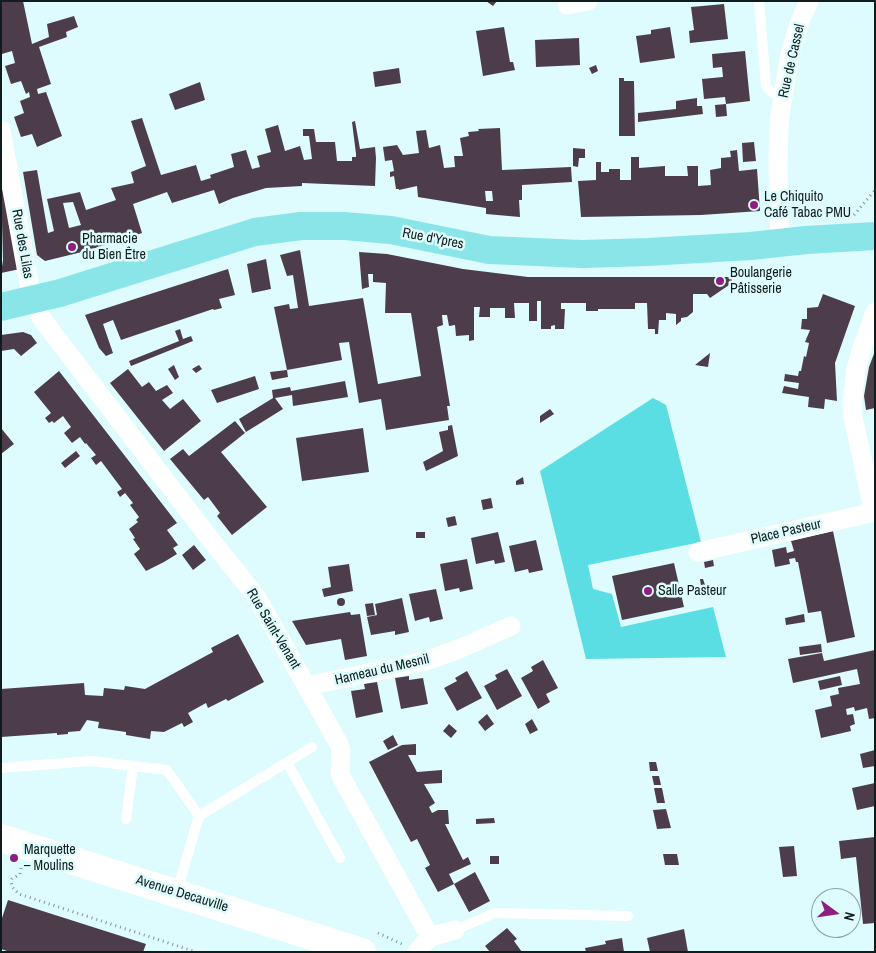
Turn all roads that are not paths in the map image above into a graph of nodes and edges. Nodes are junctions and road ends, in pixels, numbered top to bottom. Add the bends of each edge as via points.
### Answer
1 (588, 1) edge
2 (759, 1) edge
3 (809, 1) edge
4 (567, 5) dead end
5 (783, 100) junction
6 (1, 130) edge
7 (5, 170) edge
8 (875, 231) edge
9 (875, 236) edge
10 (842, 238) junction
11 (779, 248) junction
12 (522, 252) junction
13 (594, 264) dead end
14 (32, 300) junction
15 (1, 307) edge
16 (875, 312) edge
17 (875, 512) edge
18 (698, 552) dead end
19 (511, 626) dead end
20 (307, 686) junction
21 (312, 747) dead end
22 (287, 762) junction
23 (133, 766) junction
24 (1, 768) edge
25 (199, 816) junction
26 (126, 819) dead end
27 (1, 838) edge
28 (340, 858) dead end
29 (177, 893) junction
30 (628, 916) dead end
31 (455, 930) joint
32 (430, 936) junction
33 (362, 952) edge
34 (418, 952) edge

1 - 4 street
2 - 5 lane via 766,85
3 - 5 street, Rue de Cassel via 794,40
5 - 11 street, Rue de Cassel via 779,122
6 - 7 street, Rue des Lilas
7 - 14 street, Rue des Lilas
8 - 10 lane
9 - 10 main road, Rue d'Ypres
10 - 11 main road, Rue d'Ypres
11 - 12 main road, Rue d'Ypres via 582,254
12 - 13 lane
12 - 14 main road, Rue d'Ypres via 489,250 368,228 321,225 281,228 255,232
14 - 15 main road, Rue d'Ypres
14 - 20 street, Rue Saint-Venant via 42,320 255,595
16 - 17 street via 856,369 852,406
17 - 18 street, Place Pasteur
19 - 20 street, Hameau du Mesnil via 426,661
20 - 32 street, Rue Saint-Venant via 342,750 340,768 343,780
21 - 22 lane
22 - 25 lane
22 - 28 lane
23 - 24 lane via 91,761
23 - 25 lane via 167,770
23 - 26 lane
25 - 29 lane
27 - 29 street, Avenue Decauville
29 - 33 street, Avenue Decauville
30 - 31 lane via 495,913
31 - 32 street
32 - 34 street

